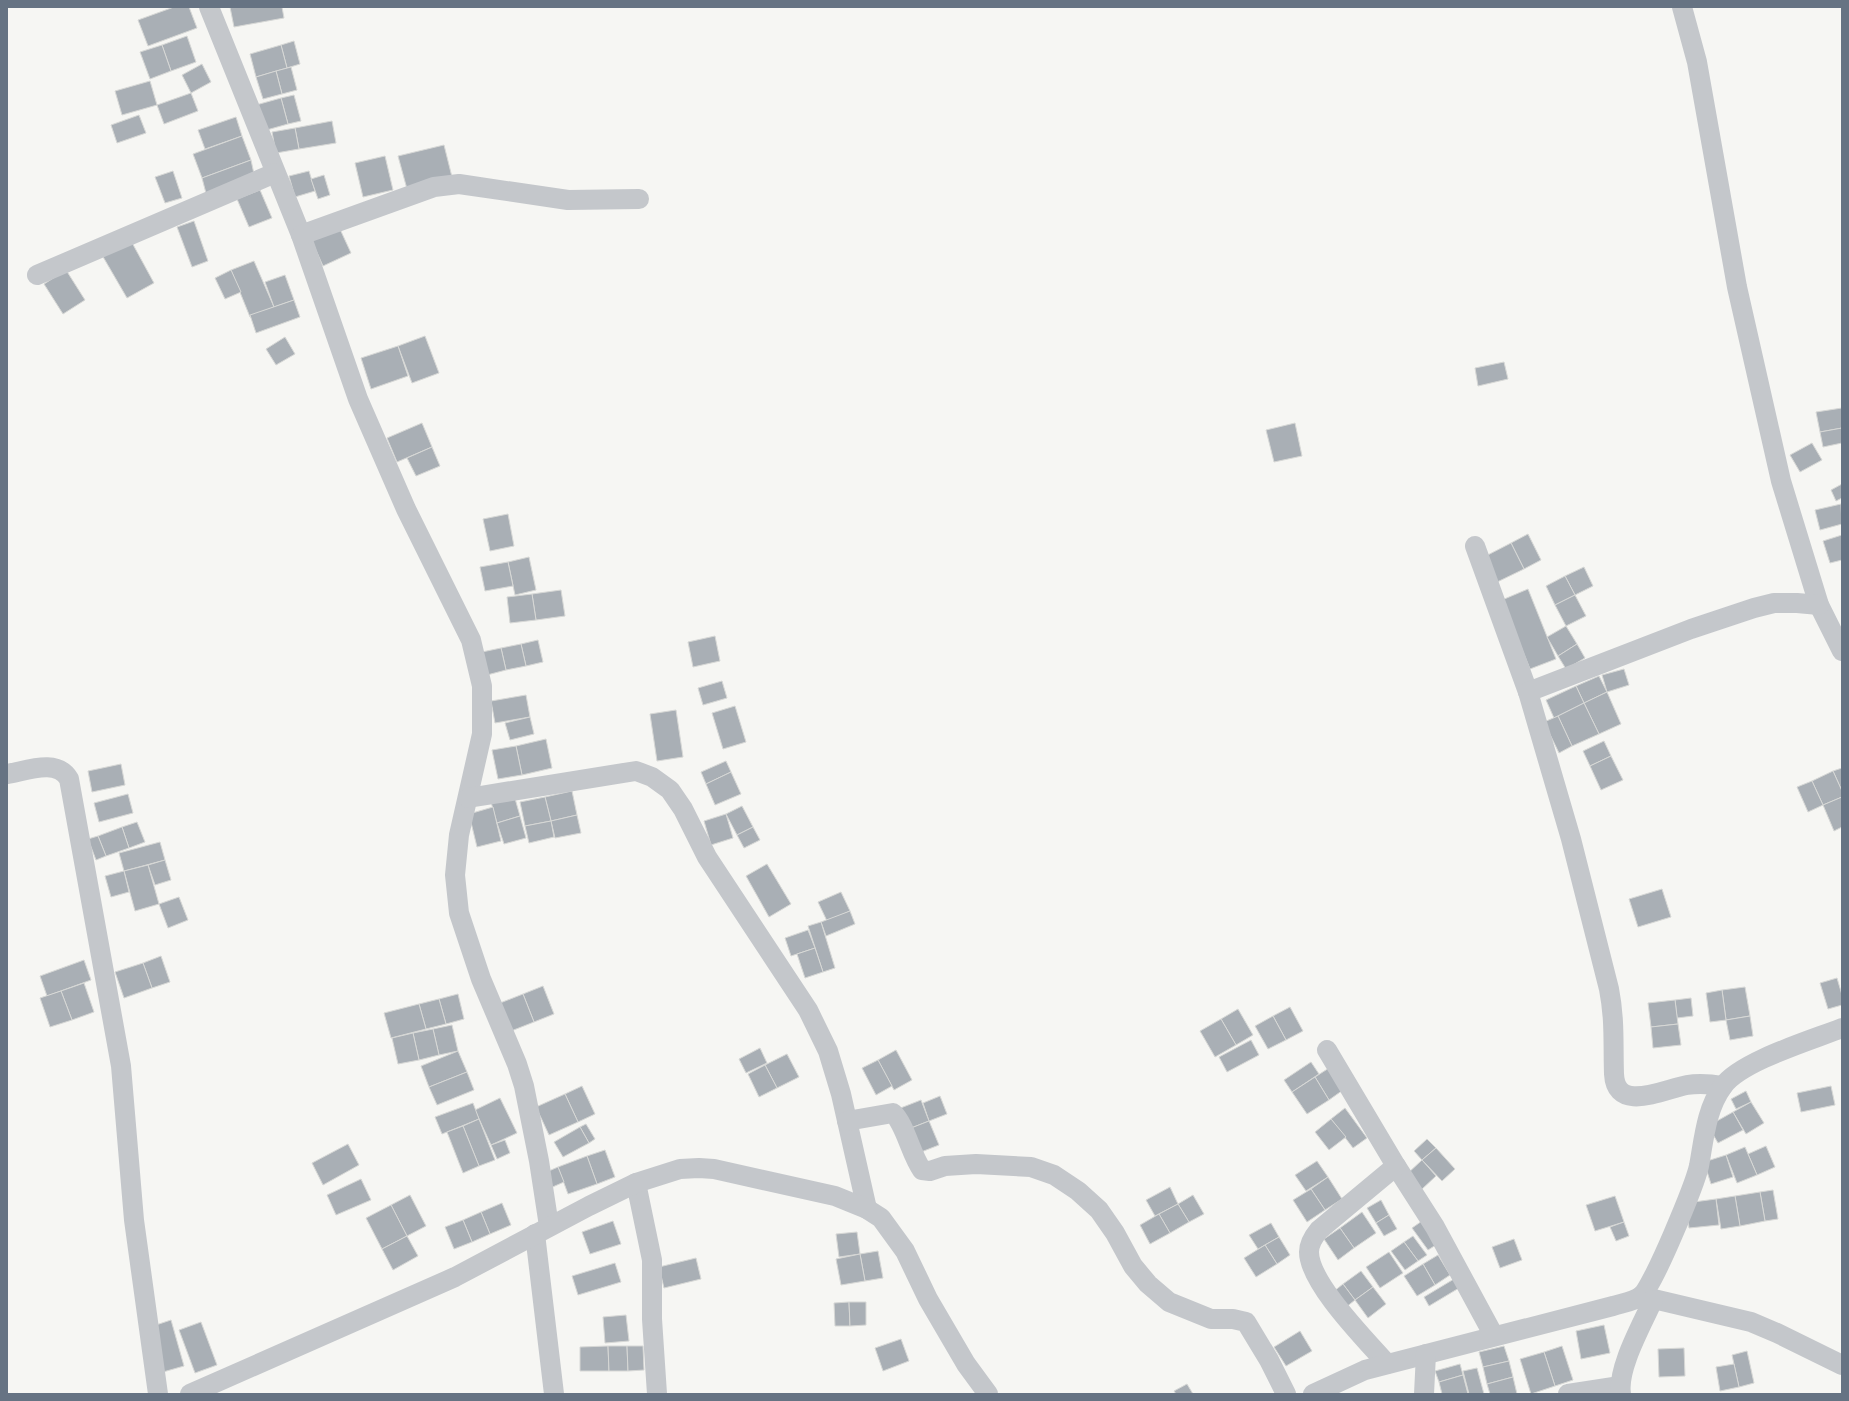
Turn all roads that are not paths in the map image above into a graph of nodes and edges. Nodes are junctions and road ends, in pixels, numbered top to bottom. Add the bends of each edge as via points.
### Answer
1 (210, 7) edge
2 (1682, 7) edge
3 (275, 173) junction
4 (639, 199) dead end
5 (301, 235) junction
6 (37, 275) dead end
7 (1475, 546) dead end
8 (1819, 605) junction
9 (1842, 652) edge
10 (1528, 692) junction
11 (7, 774) edge
12 (468, 798) junction
13 (1842, 1028) edge
14 (1327, 1050) dead end
15 (1723, 1086) junction
16 (847, 1121) junction
17 (1396, 1166) junction
18 (636, 1183) junction
19 (867, 1209) junction
20 (542, 1230) junction
21 (1647, 1298) junction
22 (1494, 1336) junction
23 (1426, 1354) junction
24 (1387, 1364) junction
25 (1842, 1365) edge
26 (1620, 1390) edge
27 (158, 1394) edge
28 (190, 1394) edge
29 (554, 1394) edge
30 (657, 1394) edge
31 (988, 1394) edge
32 (1286, 1394) edge
33 (1313, 1394) edge
34 (1424, 1394) edge
35 (1568, 1394) edge

1 - 3 street
2 - 8 street via 1697,62 1746,326 1782,481
3 - 5 street
3 - 6 street
4 - 5 street via 568,200 459,184 434,187
5 - 12 street via 358,398 406,509 471,640 482,686 482,734
7 - 10 street
8 - 9 street
8 - 10 street via 1774,603 1754,608
10 - 15 street via 1571,839 1609,989 1614,1012 1614,1076 1618,1088 1623,1094 1632,1097 1687,1085 1704,1083
11 - 27 street via 50,767 65,772 69,779 121,1066 134,1220
12 - 16 street via 636,771 652,777 670,790 683,809 707,857 808,1010 828,1051
12 - 20 street via 458,834 455,875 458,913 481,979 524,1086 539,1161
13 - 15 street via 1750,1066 1733,1076
14 - 17 street
15 - 21 street via 1705,1129 1698,1168
16 - 19 street
16 - 32 street via 893,1113 922,1170 976,1164 1031,1167 1054,1175 1078,1191 1099,1210 1133,1266 1148,1284 1169,1302 1211,1319 1246,1322
17 - 22 street via 1435,1227
17 - 24 street via 1319,1230 1309,1250 1316,1277
18 - 19 street via 680,1169 714,1169 835,1196
18 - 20 street
18 - 30 street via 652,1260 652,1319
19 - 31 street via 881,1218 896,1236 928,1299 966,1364
20 - 28 street via 455,1277
20 - 29 street
21 - 22 street
21 - 25 street via 1751,1322
21 - 26 street via 1622,1371
22 - 23 street
23 - 24 street
23 - 34 street
24 - 33 street via 1352,1375
26 - 35 street

